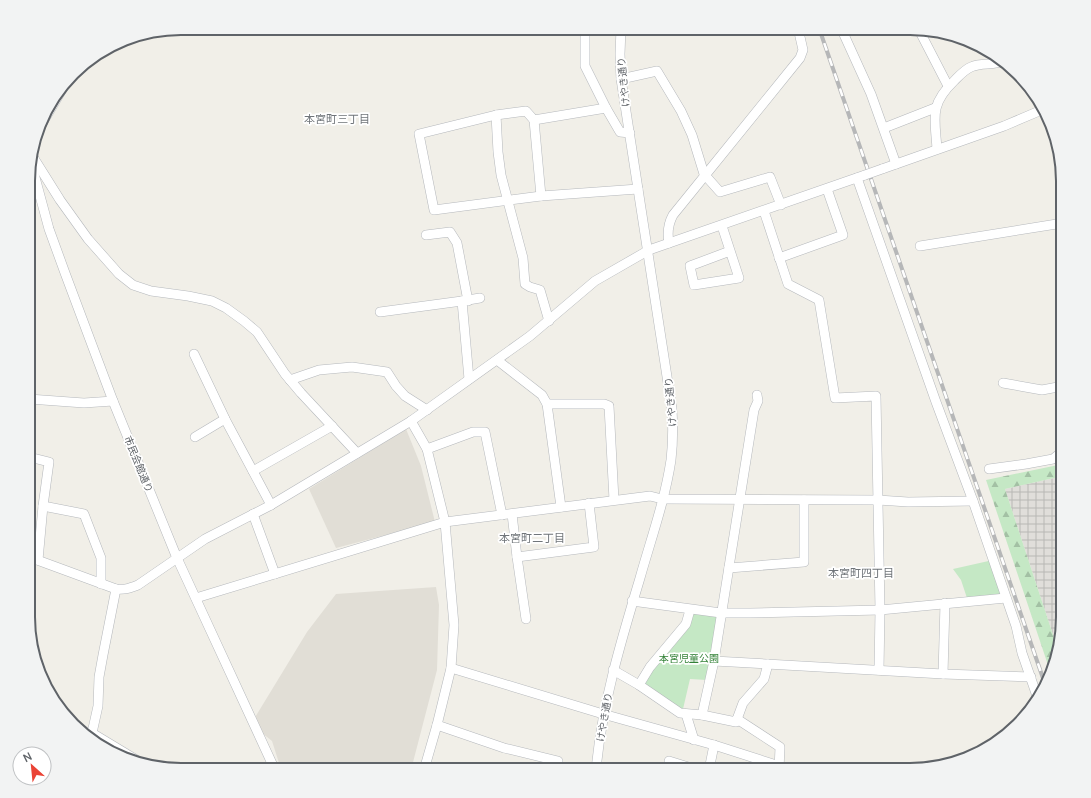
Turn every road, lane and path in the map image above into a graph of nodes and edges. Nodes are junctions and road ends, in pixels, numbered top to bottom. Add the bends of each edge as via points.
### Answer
1 (585, 35) edge
2 (621, 35) edge
3 (799, 35) edge
4 (845, 35) edge
5 (922, 35) edge
6 (996, 63) edge
7 (621, 79) junction
8 (948, 86) junction
9 (606, 108) junction
10 (935, 108) junction
11 (1038, 111) edge
12 (496, 115) junction
13 (534, 120) junction
14 (884, 128) junction
15 (630, 133) junction
16 (937, 149) junction
17 (36, 160) edge
18 (896, 164) junction
19 (704, 174) junction
20 (861, 176) junction
21 (35, 181) edge
22 (638, 188) junction
23 (827, 189) junction
24 (541, 196) junction
25 (508, 200) junction
26 (781, 205) junction
27 (764, 211) junction
28 (1056, 224) edge
29 (722, 226) junction
30 (426, 234) dead end
31 (668, 243) junction
32 (920, 246) dead end
33 (649, 250) junction
34 (730, 251) junction
35 (780, 258) junction
36 (480, 298) dead end
37 (465, 301) junction
38 (380, 312) dead end
39 (549, 321) junction
40 (194, 354) dead end
41 (497, 360) junction
42 (290, 380) junction
43 (470, 380) junction
44 (1003, 384) dead end
45 (1056, 387) edge
46 (757, 395) dead end
47 (35, 399) edge
48 (113, 400) junction
49 (547, 404) junction
50 (427, 410) junction
51 (225, 419) junction
52 (411, 421) junction
53 (332, 426) junction
54 (195, 437) dead end
55 (427, 449) junction
56 (357, 453) junction
57 (1056, 457) edge
58 (35, 458) edge
59 (989, 469) dead end
60 (253, 470) junction
61 (662, 499) junction
62 (614, 500) junction
63 (739, 500) junction
64 (804, 500) junction
65 (878, 500) junction
66 (973, 501) junction
67 (589, 503) junction
68 (271, 504) junction
69 (43, 506) junction
70 (561, 507) junction
71 (253, 514) junction
72 (512, 514) junction
73 (502, 515) junction
74 (445, 522) junction
75 (517, 557) junction
76 (177, 558) junction
77 (35, 559) edge
78 (38, 560) junction
79 (729, 568) junction
80 (276, 574) junction
81 (102, 584) junction
82 (116, 589) junction
83 (196, 598) junction
84 (1006, 598) junction
85 (632, 601) junction
86 (945, 604) junction
87 (690, 610) junction
88 (880, 610) junction
89 (721, 613) junction
90 (526, 619) dead end
91 (714, 661) junction
92 (768, 664) junction
93 (451, 668) junction
94 (614, 670) junction
95 (879, 670) junction
96 (943, 674) junction
97 (1031, 677) junction
98 (639, 685) junction
99 (1036, 691) edge
100 (603, 714) junction
101 (686, 714) junction
102 (702, 715) junction
103 (737, 719) junction
104 (437, 725) junction
105 (92, 733) joint
106 (694, 740) junction
107 (714, 745) junction
108 (124, 751) edge
109 (558, 761) dead end
110 (669, 761) dead end
111 (272, 763) edge
112 (426, 763) edge
113 (597, 763) edge
114 (675, 763) edge
115 (710, 763) edge
116 (765, 763) edge
117 (779, 763) edge

1 - 9 street via 585,66
2 - 7 street, けやき通り
3 - 19 street via 802,50 800,58
4 - 14 street
5 - 8 street
6 - 8 street via 971,66
7 - 15 street, けやき通り
7 - 19 street via 657,71 692,135
8 - 10 street
9 - 13 street
9 - 15 street via 620,132
10 - 14 street
10 - 16 street
11 - 16 street
12 - 13 street via 526,111
12 - 25 street via 501,175
12 - 25 street via 419,134 434,210
13 - 24 street
14 - 18 street
15 - 22 street, けやき通り
16 - 18 street
17 - 42 street via 60,200 88,239 119,274 133,285 151,291 212,301 226,308 257,332
18 - 20 street, bridge
19 - 26 street via 720,192 770,177
19 - 31 street via 673,214 669,222
20 - 23 street
20 - 66 street via 936,402
21 - 48 street, 市民会館通り via 64,273
22 - 24 street
22 - 33 street, けやき通り
23 - 26 street
23 - 35 street via 843,235
24 - 25 street
25 - 39 street via 522,258 525,284 540,290
26 - 27 street
27 - 29 street
27 - 35 street
28 - 32 street
29 - 31 street
29 - 34 street
30 - 37 street via 450,232 457,243
31 - 33 street
33 - 39 street via 595,281
33 - 61 street, けやき通り via 672,408 670,461
34 - 34 street via 739,278 694,285 690,266
35 - 65 street via 788,284 819,300 835,398 876,396
36 - 37 street
37 - 38 street
37 - 43 street
39 - 41 street
40 - 51 street
41 - 43 street
41 - 49 street via 542,395
42 - 50 street via 319,370 352,367 387,372 405,396
42 - 53 street
43 - 50 street
44 - 45 street via 1042,390
46 - 63 street
47 - 48 street via 84,403
48 - 76 street, 市民会館通り
49 - 62 street via 609,406
49 - 70 street
50 - 52 street
51 - 54 street
51 - 60 street
52 - 55 street
52 - 56 street
53 - 56 street
53 - 60 street
55 - 73 street via 473,432 484,432
55 - 74 street
56 - 68 street
57 - 59 street
58 - 69 street via 50,462
60 - 68 street
61 - 62 street via 650,496
61 - 63 street
61 - 85 street, けやき通り
62 - 67 street
63 - 64 street
63 - 79 street
64 - 65 street
64 - 79 street via 804,562
65 - 66 street
65 - 88 street
66 - 84 street
67 - 70 street
67 - 75 street via 594,547
68 - 71 street
69 - 78 street
69 - 81 street via 84,514 101,558
70 - 72 street
71 - 76 street via 205,539
71 - 80 street
72 - 73 street
72 - 75 street
73 - 74 street
74 - 80 street
74 - 93 street via 454,624
75 - 90 street
76 - 82 street via 138,585 125,590
76 - 83 street, 市民会館通り
77 - 78 street
78 - 81 street
79 - 89 street
80 - 83 street
81 - 82 street
82 - 105 street via 99,677 98,706
83 - 111 street, 市民会館通り
84 - 86 street
84 - 97 street
85 - 87 street
85 - 94 street, けやき通り
86 - 88 street
86 - 96 street
87 - 89 street
87 - 98 street via 686,624 650,667
88 - 89 street
88 - 95 street
89 - 91 street
91 - 92 street
91 - 102 street
92 - 95 street
92 - 103 street via 764,679 743,703
93 - 100 street
93 - 104 street
94 - 98 street
94 - 100 street, けやき通り
95 - 96 street
96 - 97 street
97 - 99 street
98 - 101 street via 680,713
100 - 106 street
100 - 113 street, けやき通り
101 - 102 street
101 - 106 street
102 - 103 street via 736,722
103 - 117 street via 780,747
104 - 109 street via 504,748
104 - 112 street
105 - 108 street
106 - 107 street
107 - 115 street
107 - 116 street
110 - 114 street

